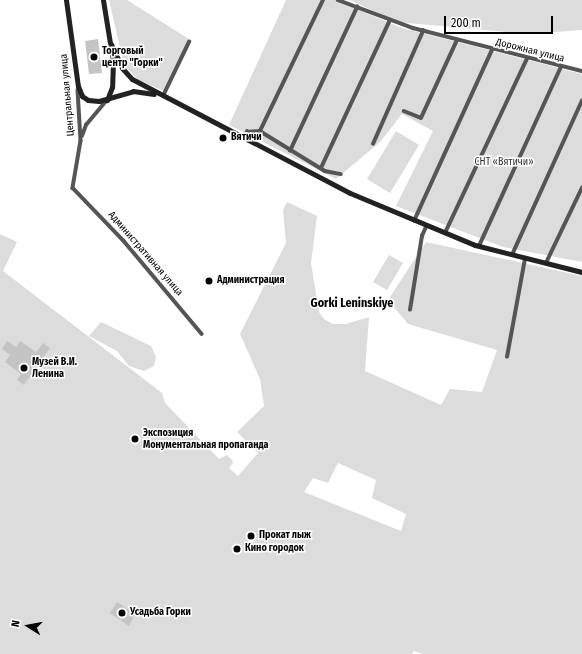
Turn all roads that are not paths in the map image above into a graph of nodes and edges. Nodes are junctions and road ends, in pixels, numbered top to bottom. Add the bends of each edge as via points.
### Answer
1 (66, 0) edge
2 (103, 0) edge
3 (323, 0) edge
4 (338, 0) edge
5 (357, 7) junction
6 (390, 20) junction
7 (423, 31) junction
8 (457, 40) junction
9 (190, 42) dead end
10 (111, 44) junction
11 (492, 50) junction
12 (526, 59) junction
13 (561, 67) junction
14 (582, 71) edge
15 (78, 86) junction
16 (157, 94) junction
17 (163, 97) junction
18 (107, 100) junction
19 (582, 101) edge
20 (404, 111) dead end
21 (260, 131) junction
22 (244, 139) junction
23 (81, 141) junction
24 (373, 144) dead end
25 (290, 150) junction
26 (321, 168) junction
27 (341, 174) dead end
28 (73, 188) joint
29 (582, 188) edge
30 (414, 222) junction
31 (426, 227) junction
32 (444, 234) junction
33 (479, 246) junction
34 (512, 256) junction
35 (525, 259) junction
36 (545, 264) junction
37 (582, 272) edge
38 (410, 310) dead end
39 (202, 334) dead end
40 (507, 357) dead end

1 - 15 main road, Центральная улица
2 - 10 main road
3 - 21 street
4 - 5 street, Дорожная улица
5 - 6 street, Дорожная улица
5 - 25 street
6 - 7 street, Дорожная улица
6 - 26 street
7 - 8 street, Дорожная улица
7 - 24 street
8 - 11 street, Дорожная улица
8 - 20 street via 421,118
9 - 17 street
10 - 16 main road via 122,68
10 - 18 main road via 113,76
11 - 12 street, Дорожная улица
11 - 30 street via 418,208
12 - 13 street, Дорожная улица
12 - 32 street
13 - 14 street, Дорожная улица
13 - 33 street
15 - 18 main road via 88,100
15 - 23 street, Центральная улица
16 - 17 main road
16 - 18 main road via 133,91
17 - 22 main road
18 - 23 street via 86,125
19 - 34 street
21 - 22 street via 247,132
21 - 25 street
22 - 30 main road
23 - 28 street, Центральная улица
25 - 26 street
26 - 27 street
28 - 39 street, Административная улица via 124,240
29 - 36 street
30 - 31 main road
31 - 32 main road
31 - 38 street via 422,236
32 - 33 main road
33 - 34 main road
34 - 35 main road
35 - 36 main road
35 - 40 street
36 - 37 main road

